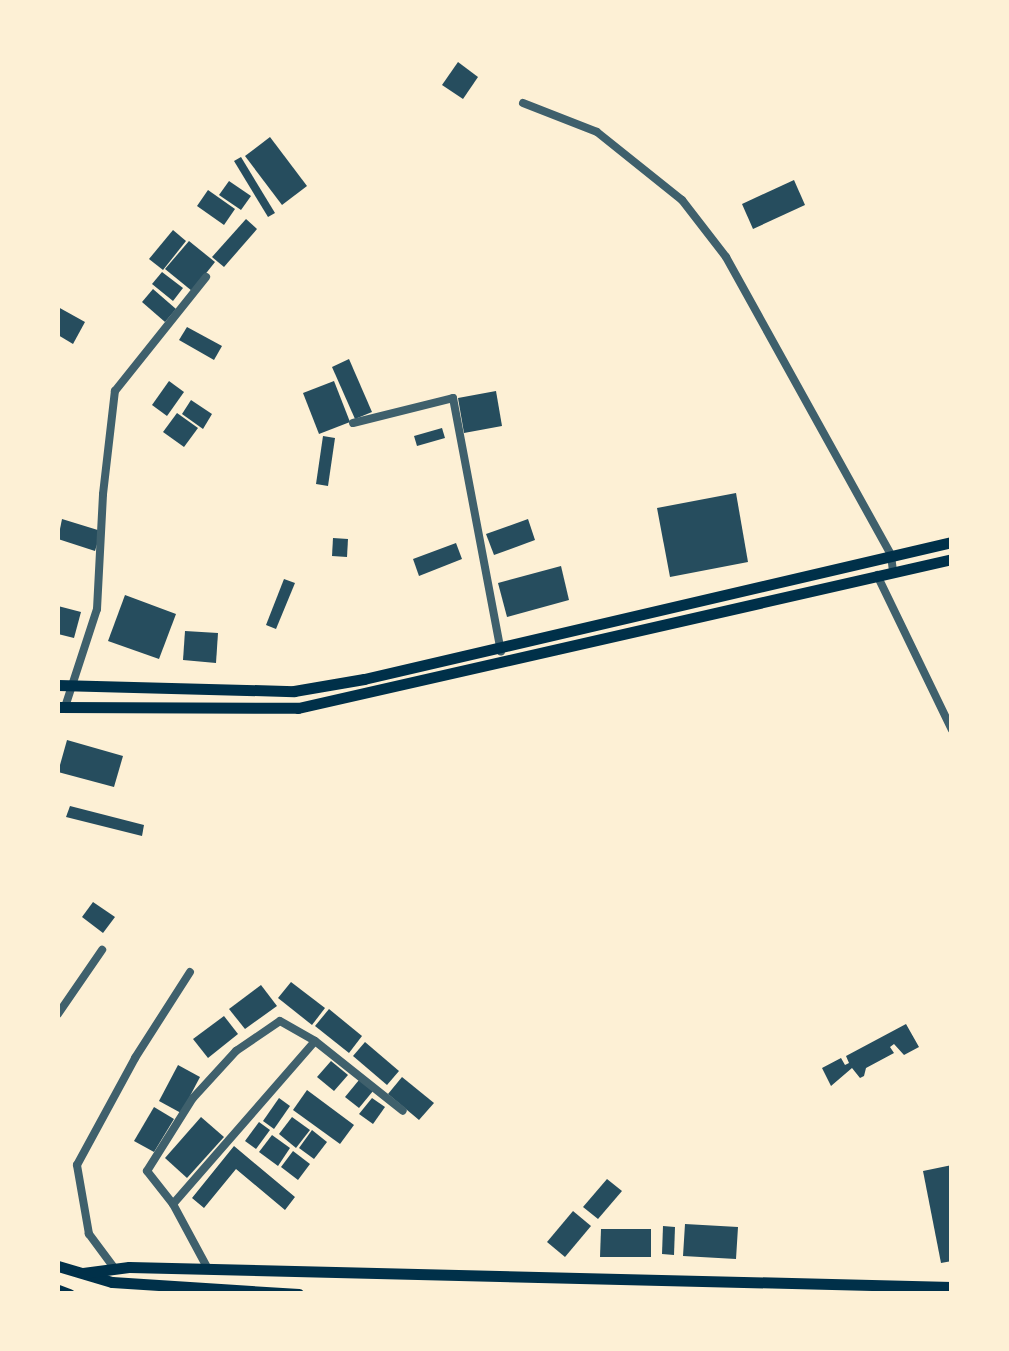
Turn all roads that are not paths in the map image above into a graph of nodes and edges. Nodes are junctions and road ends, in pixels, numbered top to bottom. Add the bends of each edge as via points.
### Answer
1 (523, 103) dead end
2 (206, 277) dead end
3 (353, 423) dead end
4 (949, 542) edge
5 (891, 555) junction
6 (951, 560) edge
7 (893, 571) junction
8 (877, 575) junction
9 (500, 646) junction
10 (502, 661) junction
11 (58, 685) edge
12 (73, 685) junction
13 (61, 707) edge
14 (952, 730) edge
15 (102, 950) dead end
16 (190, 972) dead end
17 (58, 1014) edge
18 (314, 1041) junction
19 (402, 1112) dead end
20 (173, 1204) junction
21 (58, 1266) edge
22 (115, 1269) junction
23 (208, 1269) junction
24 (83, 1273) junction
25 (952, 1287) edge
26 (58, 1290) edge
27 (69, 1294) edge
28 (298, 1294) edge

1 - 5 street via 598,132 682,200 726,257
2 - 12 street via 115,392 98,608
3 - 9 street via 453,398
4 - 5 main road
4 - 6 street
5 - 7 street
5 - 9 main road
6 - 7 main road
7 - 8 main road
8 - 10 main road
8 - 14 street
9 - 10 street
9 - 12 main road via 294,691
10 - 13 main road via 298,708
11 - 12 main road
12 - 13 street
15 - 17 street
16 - 22 street via 77,1165 89,1234
18 - 19 street
18 - 20 street
18 - 20 street via 280,1022 236,1051 193,1098 147,1171
20 - 23 street
21 - 24 main road
22 - 23 main road
22 - 24 main road
23 - 25 main road
24 - 28 main road via 112,1282
26 - 27 main road

